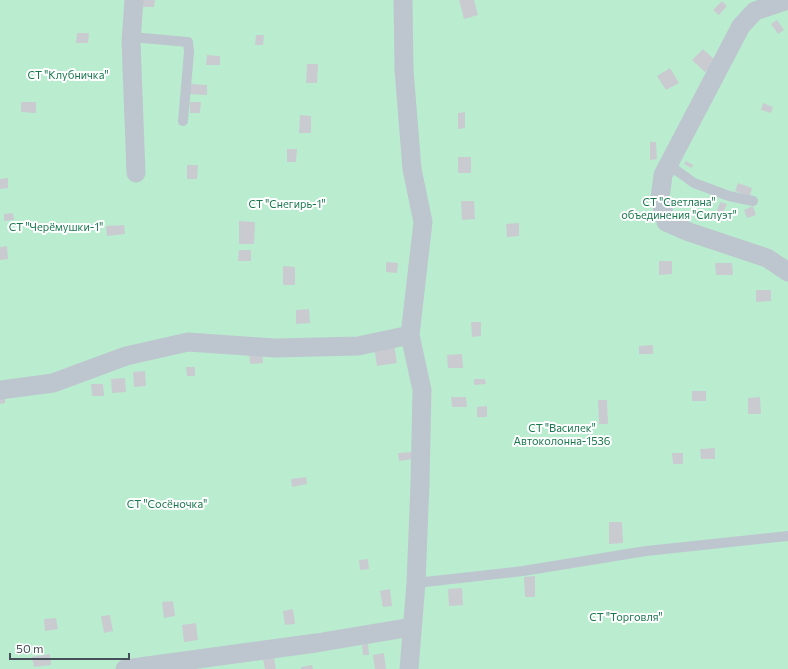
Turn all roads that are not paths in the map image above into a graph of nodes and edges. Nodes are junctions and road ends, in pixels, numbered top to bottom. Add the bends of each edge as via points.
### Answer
1 (134, 0) edge
2 (403, 0) edge
3 (779, 1) edge
4 (131, 37) junction
5 (183, 121) dead end
6 (669, 165) junction
7 (136, 173) dead end
8 (753, 201) dead end
9 (788, 272) edge
10 (410, 335) junction
11 (0, 390) edge
12 (788, 536) edge
13 (416, 583) junction
14 (412, 627) junction
15 (125, 669) edge
16 (409, 669) edge

1 - 4 street
2 - 10 street via 404,70 412,169 423,222
3 - 6 street via 755,11 741,26
4 - 5 lane via 188,42
4 - 7 street
6 - 8 lane via 694,183 729,196
6 - 9 street via 663,175 660,198 666,222 767,258
10 - 11 street via 358,346 275,348 188,342 126,356 54,383
10 - 13 street via 422,390
12 - 13 lane via 646,551 523,571
13 - 14 street
14 - 15 street
14 - 16 street

